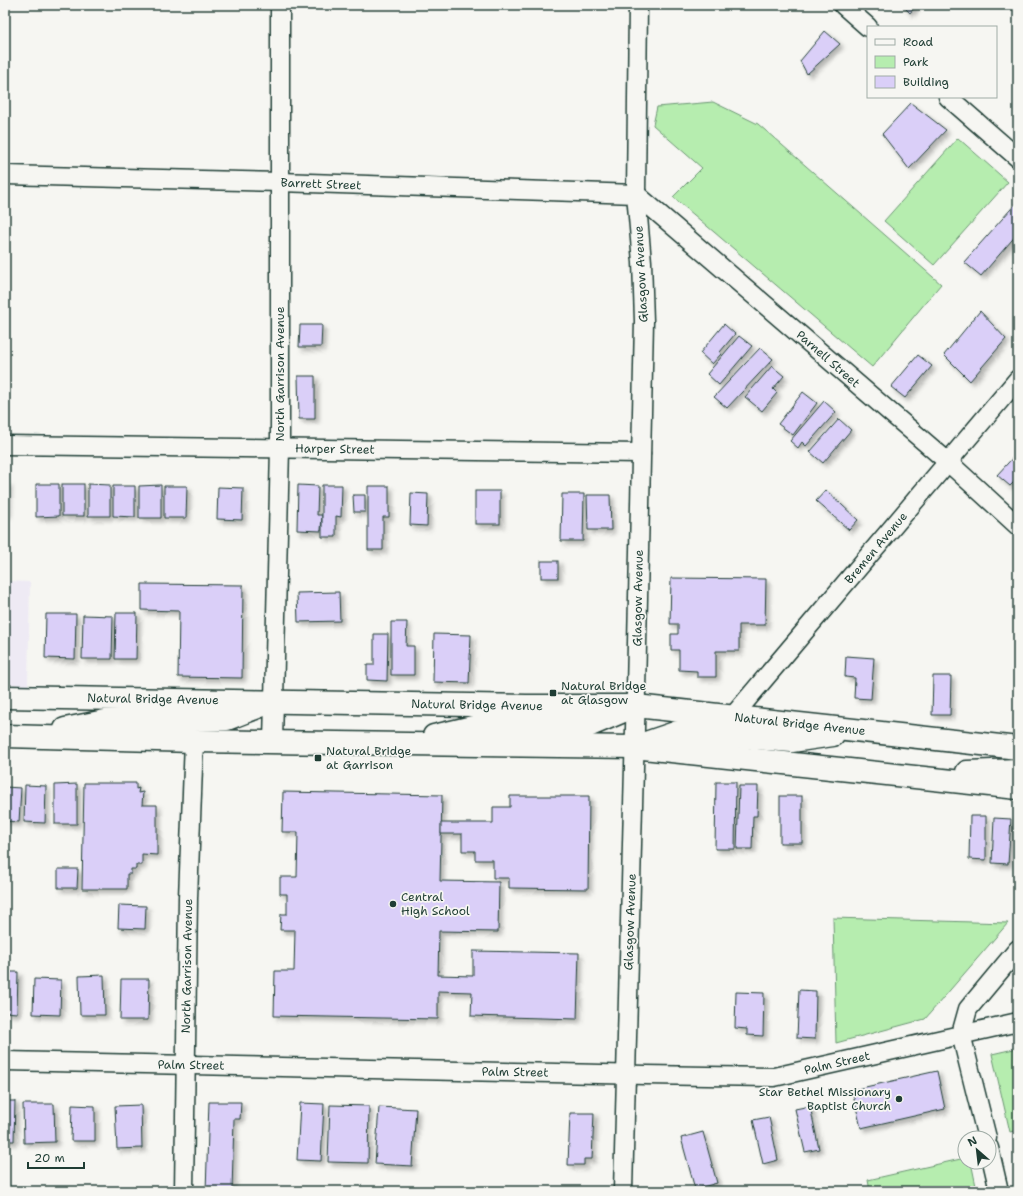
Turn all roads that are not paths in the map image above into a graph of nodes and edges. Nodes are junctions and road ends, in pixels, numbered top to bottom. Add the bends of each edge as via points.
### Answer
1 (280, 5) edge
2 (638, 5) edge
3 (843, 5) edge
4 (867, 26) edge
5 (949, 98) edge
6 (1018, 158) edge
7 (5, 175) edge
8 (280, 182) junction
9 (636, 194) junction
10 (1018, 379) edge
11 (5, 445) edge
12 (280, 448) junction
13 (640, 453) junction
14 (948, 462) junction
15 (1018, 526) edge
16 (5, 697) edge
17 (274, 701) junction
18 (636, 706) junction
19 (733, 716) junction
20 (868, 731) junction
21 (5, 736) edge
22 (26, 737) junction
23 (194, 741) junction
24 (273, 742) junction
25 (398, 744) junction
26 (634, 747) junction
27 (1018, 748) edge
28 (1018, 770) edge
29 (912, 777) junction
30 (1018, 788) edge
31 (1018, 949) edge
32 (1018, 1022) edge
33 (962, 1034) junction
34 (5, 1061) edge
35 (186, 1065) junction
36 (625, 1075) junction
37 (984, 1130) edge
38 (994, 1170) edge
39 (184, 1191) edge
40 (623, 1191) edge
41 (999, 1191) edge

1 - 8 street, North Garrison Avenue
2 - 9 street, Glasgow Avenue
3 - 4 street
5 - 6 street
7 - 8 street, Barrett Street
8 - 9 street, Barrett Street
8 - 12 street, North Garrison Avenue
9 - 13 street, Glasgow Avenue via 644,321
9 - 14 street, Parnell Street
10 - 14 street, Bremen Avenue
11 - 12 street, Harper Street
12 - 13 street, Harper Street
12 - 17 street, North Garrison Avenue
13 - 18 street, Glasgow Avenue
14 - 15 street, Parnell Street
14 - 19 street, Bremen Avenue
16 - 17 main road, Natural Bridge Avenue
17 - 18 main road, Natural Bridge Avenue
17 - 22 main road via 227,719 105,721
17 - 24 street, North Garrison Avenue
18 - 19 main road, Natural Bridge Avenue
18 - 25 main road via 586,727 473,727
18 - 26 street, Glasgow Avenue
19 - 20 main road, Natural Bridge Avenue
20 - 26 main road via 792,741 678,732
20 - 27 main road, Natural Bridge Avenue
21 - 22 main road
22 - 23 main road
23 - 24 main road
23 - 35 street, North Garrison Avenue via 188,898
24 - 25 main road
25 - 26 main road
26 - 29 main road
26 - 36 street, Glasgow Avenue
28 - 29 main road
29 - 30 main road
31 - 33 street via 968,1009
32 - 33 street, Palm Street
33 - 36 street, Palm Street via 774,1077
33 - 37 street
34 - 35 street, Palm Street
35 - 36 street, Palm Street
35 - 39 street, North Garrison Avenue
36 - 40 street, Glasgow Avenue
38 - 41 street

